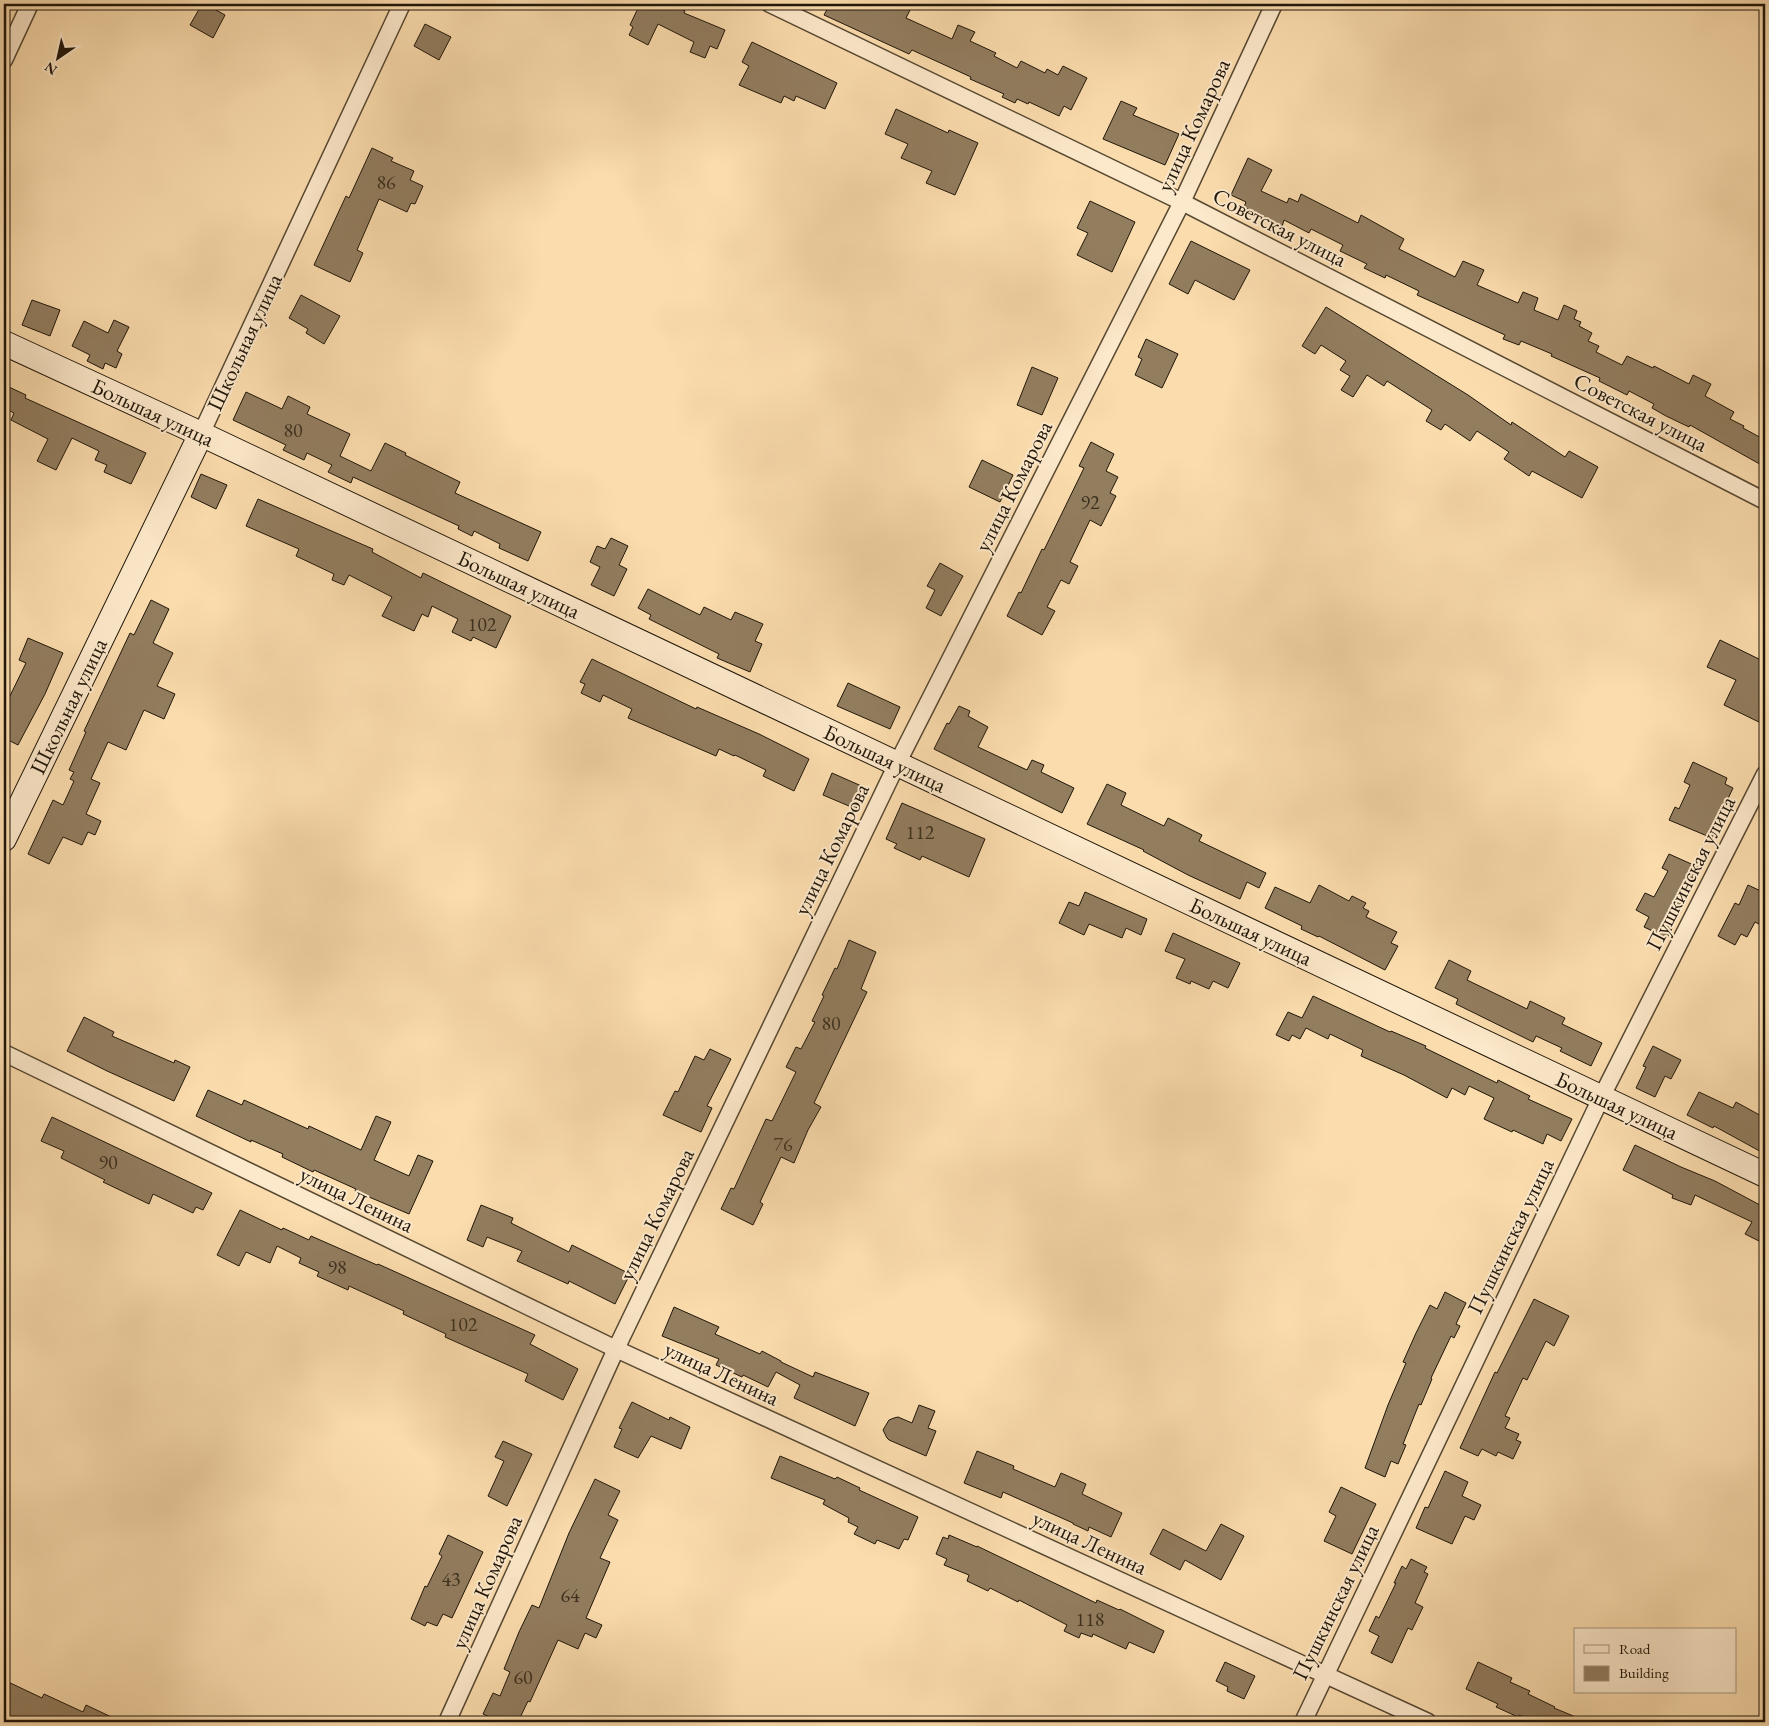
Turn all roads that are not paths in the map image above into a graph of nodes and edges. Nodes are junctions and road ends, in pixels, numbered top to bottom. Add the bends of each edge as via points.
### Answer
1 (30, 4) edge
2 (402, 4) edge
3 (770, 4) edge
4 (1274, 4) edge
5 (4, 60) edge
6 (1182, 202) junction
7 (4, 344) edge
8 (201, 434) junction
9 (1765, 501) edge
10 (897, 764) junction
11 (1765, 774) edge
12 (4, 839) edge
13 (4, 1053) edge
14 (1602, 1098) junction
15 (1765, 1175) edge
16 (616, 1349) junction
17 (1324, 1675) junction
18 (447, 1722) edge
19 (1303, 1722) edge
20 (1428, 1722) edge

1 - 5 street
2 - 8 street, Школьная улица
3 - 6 street, Советская улица
4 - 6 street, улица Комарова
6 - 9 street, Советская улица
6 - 10 street, улица Комарова
7 - 8 street, Большая улица
8 - 10 street, Большая улица
8 - 12 street, Школьная улица
10 - 14 street, Большая улица
10 - 16 street, улица Комарова
11 - 14 street, Пушкинская улица
13 - 16 street, улица Ленина
14 - 15 street, Большая улица
14 - 17 street, Пушкинская улица
16 - 17 street, улица Ленина
16 - 18 street, улица Комарова
17 - 19 street, Пушкинская улица
17 - 20 street, улица Ленина

